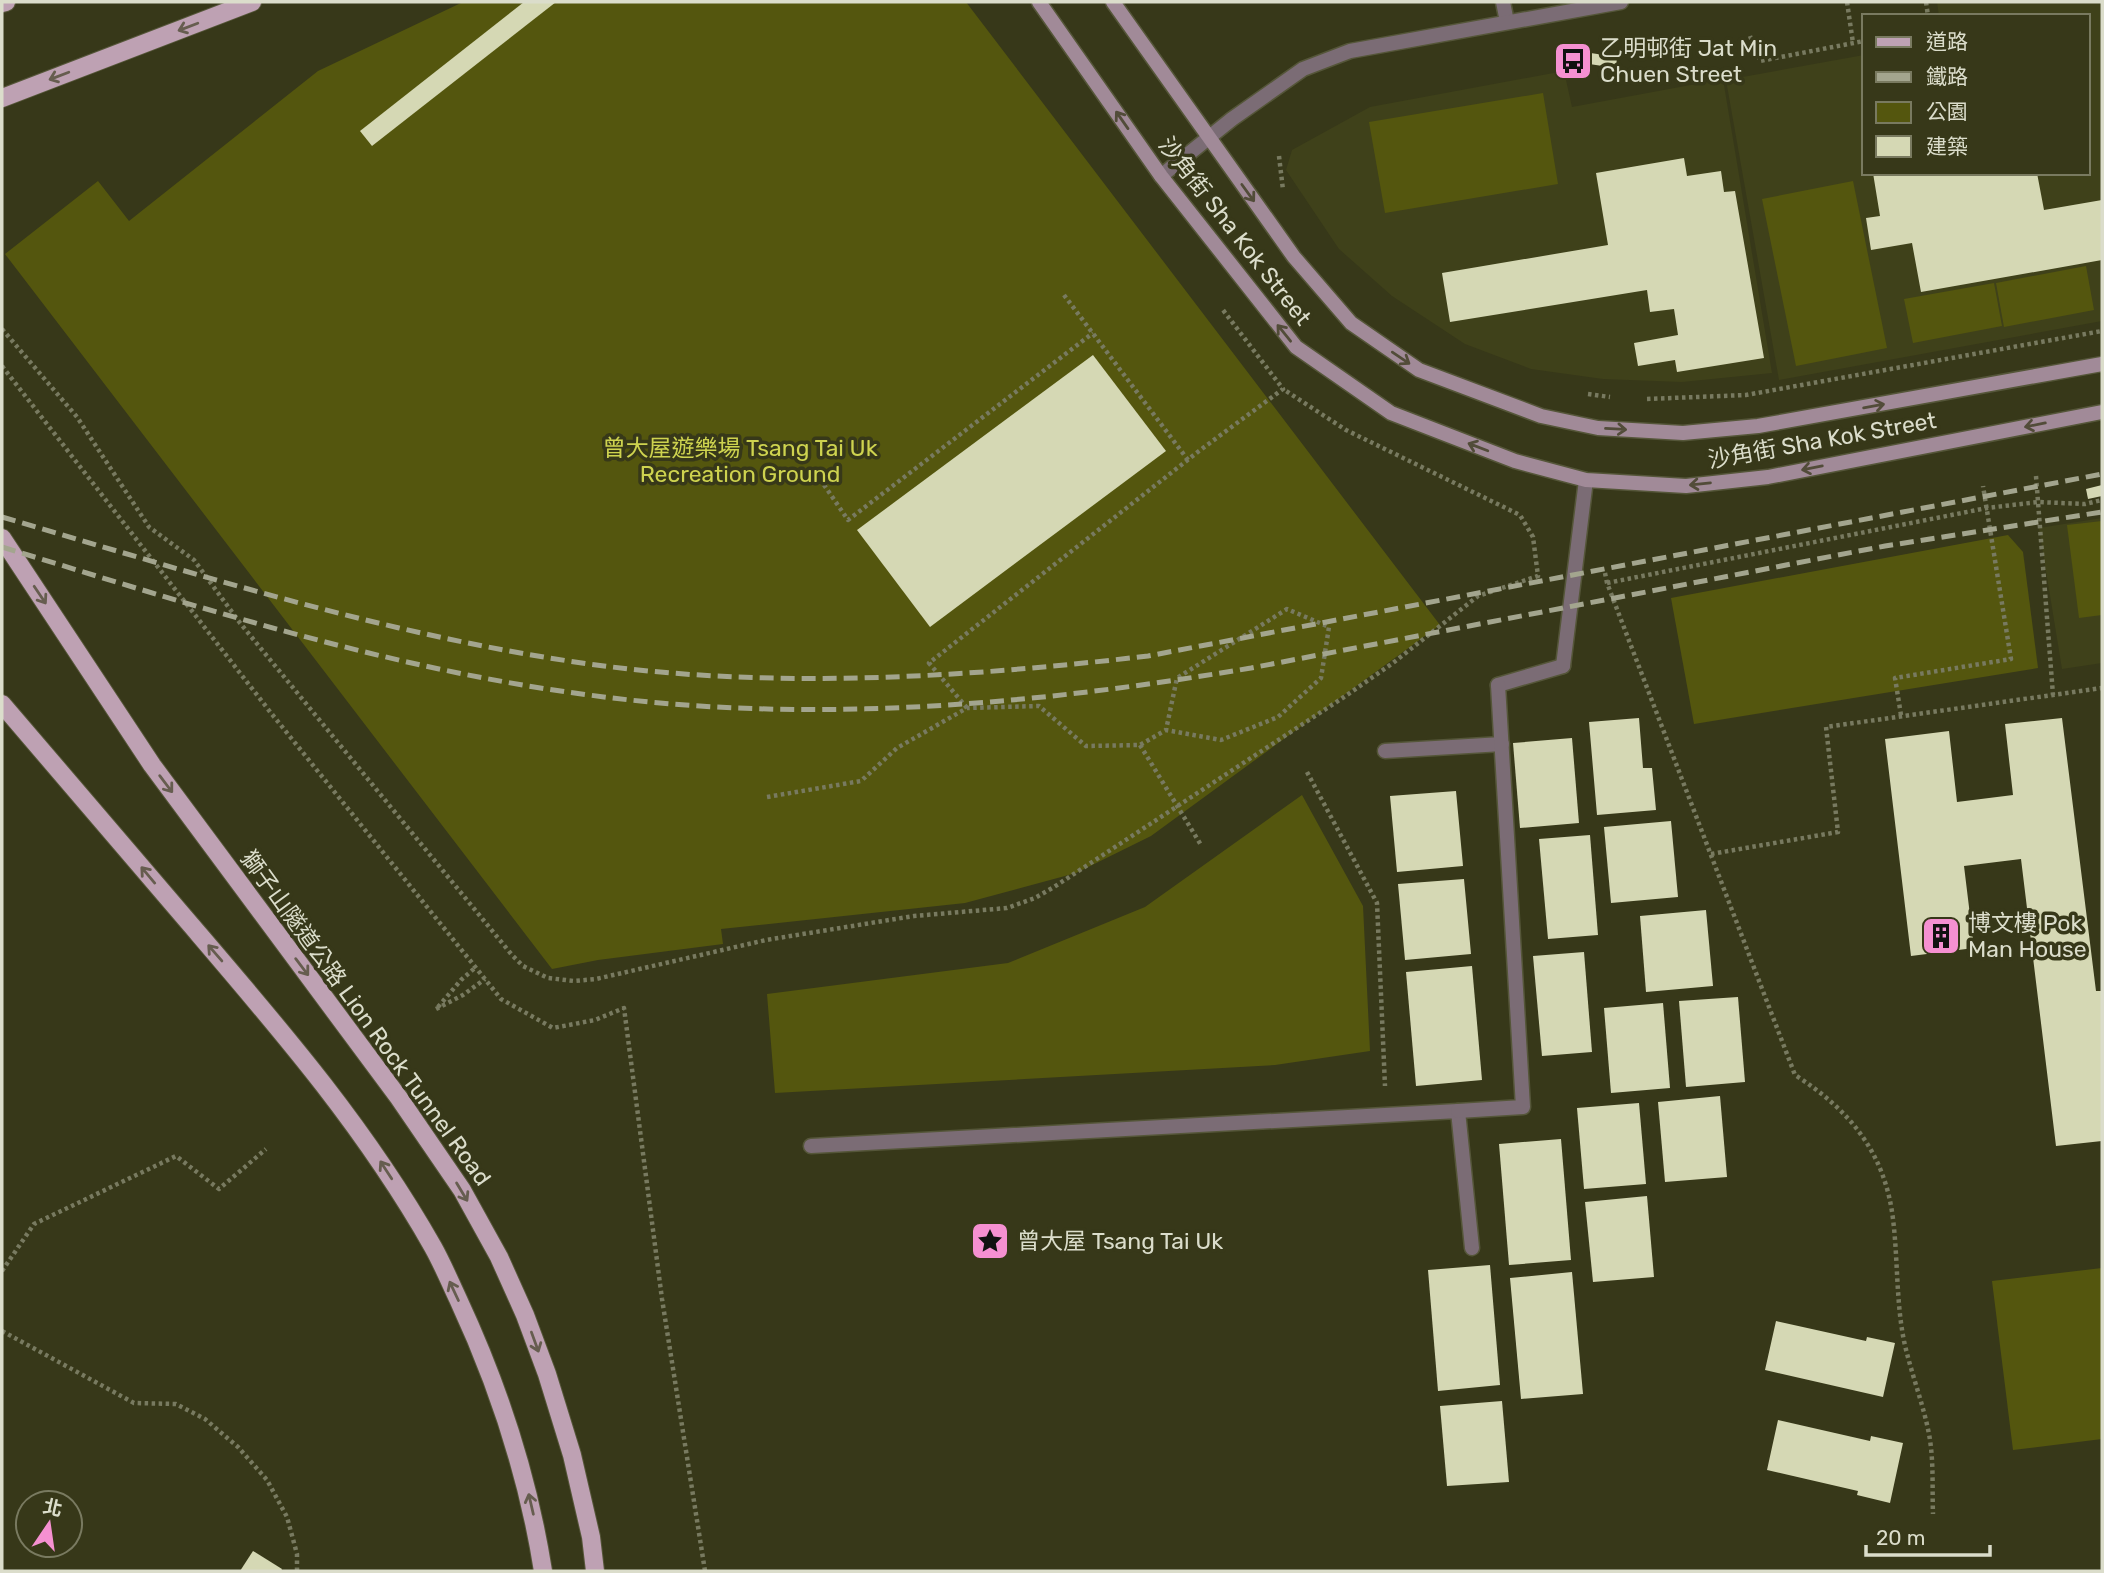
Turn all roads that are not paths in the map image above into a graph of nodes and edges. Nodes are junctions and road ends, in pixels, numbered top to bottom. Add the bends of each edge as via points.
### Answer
1 (252, 2) edge
2 (1039, 2) edge
3 (1112, 2) edge
4 (1503, 2) edge
5 (1621, 2) edge
6 (1507, 22) junction
7 (2, 98) edge
8 (1208, 138) junction
9 (1161, 176) junction
10 (2102, 365) edge
11 (2102, 412) edge
12 (1586, 480) junction
13 (2, 538) edge
14 (2, 704) edge
15 (1502, 744) junction
16 (1385, 751) dead end
17 (1458, 1111) junction
18 (811, 1146) dead end
19 (1472, 1248) dead end
20 (543, 1571) edge
21 (595, 1571) edge

1 -> 7 main road
9 -> 2 main road, 沙角街 Sha Kok Street
3 - 8 main road, 沙角街 Sha Kok Street
4 - 6 street
5 - 6 street
6 - 8 street via 1350,51 1315,64
8 - 9 street
8 -> 10 main road, 沙角街 Sha Kok Street via 1294,257 1351,323 1419,370 1541,416 1598,428 1683,433 1746,427
12 -> 9 main road, 沙角街 Sha Kok Street via 1515,461 1391,413 1296,347
11 -> 12 main road, 沙角街 Sha Kok Street via 1768,477 1686,486
12 - 15 street via 1563,667 1498,685
13 -> 21 main road, 獅子山隧道公路 Lion Rock Tunnel Road via 152,765 462,1191 499,1257 547,1374 572,1455
20 -> 14 main road via 523,1469 504,1410 434,1249 386,1168 278,1026
15 - 16 street
15 - 17 street via 1523,1107
17 - 18 street
17 - 19 street

